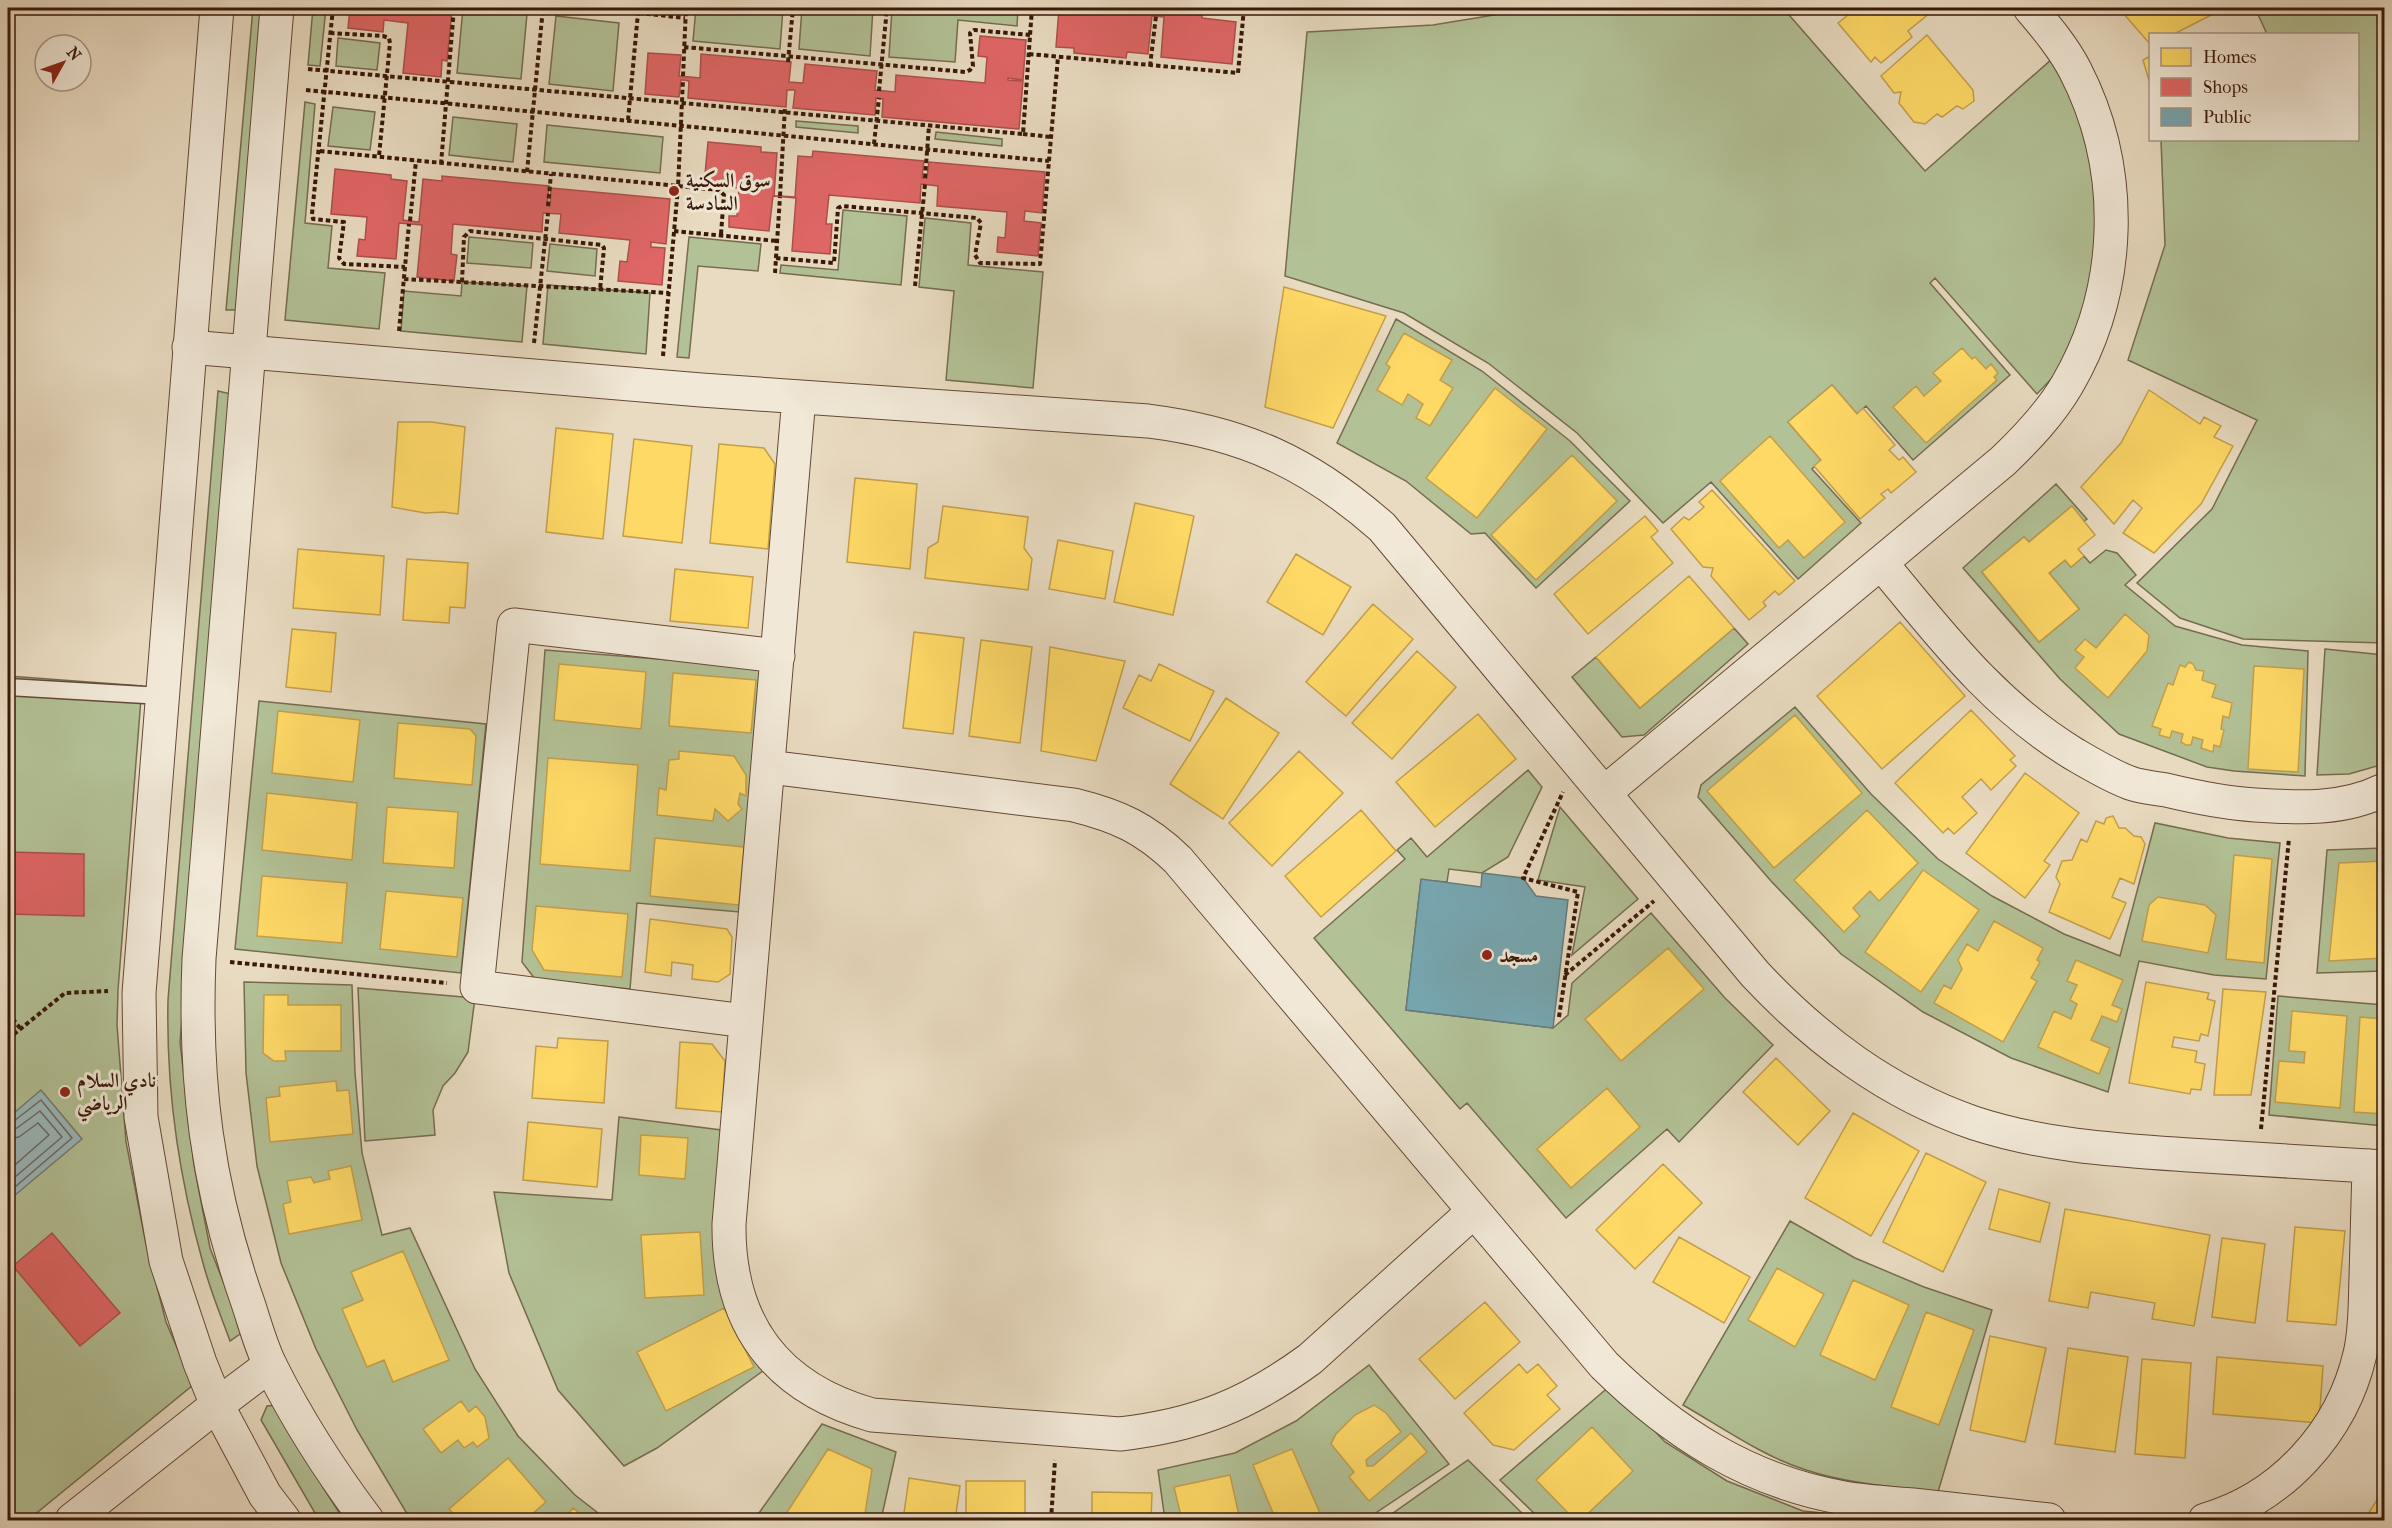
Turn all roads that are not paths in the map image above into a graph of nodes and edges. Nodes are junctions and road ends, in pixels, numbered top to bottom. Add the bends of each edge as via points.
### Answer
1 (217, 8) edge
2 (277, 8) edge
3 (2030, 8) edge
4 (189, 347) junction
5 (250, 353) junction
6 (799, 397) junction
7 (1881, 563) junction
8 (778, 656) junction
9 (8, 687) edge
10 (162, 696) junction
11 (769, 767) junction
12 (2385, 790) edge
13 (1604, 793) junction
14 (746, 1022) junction
15 (2377, 1167) edge
16 (1474, 1210) junction
17 (270, 1365) junction
18 (217, 1405) junction
19 (1969, 1516) edge
20 (72, 1521) edge
21 (284, 1521) edge
22 (367, 1521) edge
23 (2049, 1521) edge
24 (2205, 1521) edge

1 - 4 street
2 - 5 street
3 - 7 street via 2055,37 2075,70 2102,141 2112,217 2104,293 2095,325 2067,385 2027,438
4 - 5 street
4 - 10 street
5 - 6 street
5 - 17 street via 199,959 197,1030 206,1142 217,1202 233,1261
6 - 8 street
6 - 13 street via 1186,426 1241,441 1292,463 1324,481 1382,527
7 - 12 street via 1982,682 2016,713 2053,741 2130,783 2236,804 2292,808 2354,802
7 - 13 street
8 - 11 street
8 - 14 street via 514,625 477,987
9 - 10 lane
10 - 18 street via 139,993 141,1117 166,1261
11 - 14 street
11 - 16 street via 1074,805 1132,824 1178,860
13 - 15 street via 1755,974 1815,1034 1886,1082 1929,1104 1973,1123 2067,1145
14 - 16 street via 729,1224 732,1277 751,1328 782,1368 824,1398 864,1412 1120,1434 1155,1430 1216,1413 1255,1396 1310,1359
15 - 24 street via 2364,1326 2352,1381 2341,1407 2309,1455 2288,1475 2241,1506
16 - 19 street via 1604,1365 1664,1419 1697,1442 1768,1477 1806,1489
17 - 18 street
17 - 22 street via 329,1470
18 - 20 street
18 - 21 street
19 - 23 street

